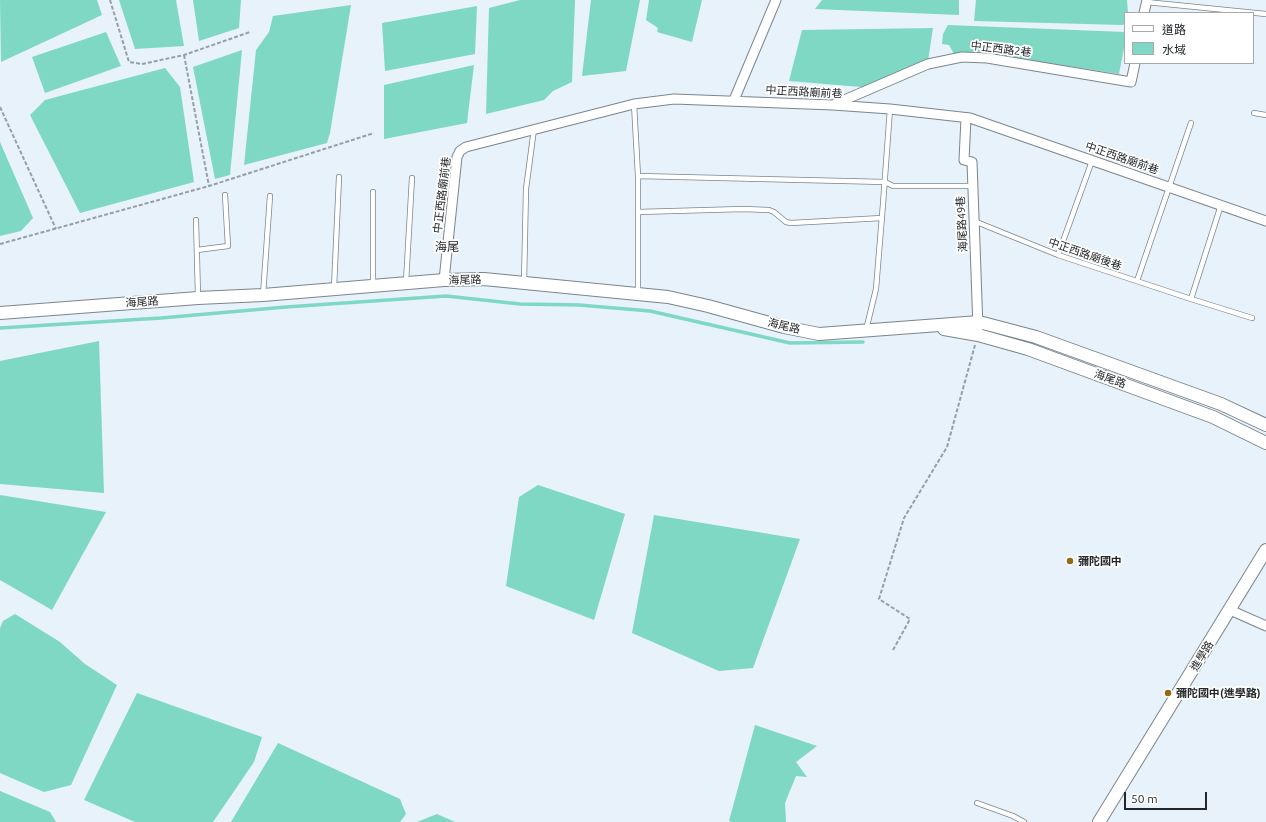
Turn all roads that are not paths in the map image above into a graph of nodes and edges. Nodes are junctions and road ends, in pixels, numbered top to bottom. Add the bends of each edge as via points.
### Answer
1 (776, 0) edge
2 (1146, 1) edge
3 (1144, 12) edge
4 (1248, 12) edge
5 (1254, 13) edge
6 (1266, 14) edge
7 (1135, 64) edge
8 (734, 100) junction
9 (634, 104) junction
10 (833, 105) junction
11 (890, 109) junction
12 (1254, 113) dead end
13 (1266, 115) edge
14 (966, 118) junction
15 (1191, 123) dead end
16 (534, 129) junction
17 (1092, 161) junction
18 (638, 176) junction
19 (339, 177) dead end
20 (412, 178) dead end
21 (885, 182) junction
22 (972, 186) junction
23 (1168, 187) junction
24 (373, 192) dead end
25 (225, 196) dead end
26 (270, 196) dead end
27 (1221, 205) junction
28 (638, 212) junction
29 (882, 218) junction
30 (196, 220) dead end
31 (974, 221) junction
32 (1266, 221) edge
33 (197, 250) junction
34 (1058, 255) junction
35 (444, 280) junction
36 (1137, 281) junction
37 (524, 282) junction
38 (406, 283) junction
39 (373, 285) junction
40 (334, 288) junction
41 (638, 293) junction
42 (263, 295) junction
43 (198, 298) junction
44 (1191, 299) junction
45 (0, 312) edge
46 (1252, 318) dead end
47 (979, 322) junction
48 (925, 326) junction
49 (866, 330) junction
50 (978, 335) junction
51 (1266, 425) edge
52 (1266, 443) edge
53 (1266, 550) edge
54 (1230, 610) junction
55 (1266, 626) edge
56 (976, 803) dead end
57 (1024, 822) edge
58 (1099, 822) edge

1 - 8 street
2 - 3 street
2 - 4 lane
5 - 6 lane
7 - 10 street, 中正西路2巷 via 1131,82 987,58 962,57 928,64
8 - 9 street, 中正西路廟前巷 via 674,99
8 - 10 street, 中正西路廟前巷
9 - 16 street, 中正西路廟前巷
9 - 18 lane
10 - 11 street, 中正西路廟前巷
11 - 14 street, 中正西路廟前巷
11 - 21 lane
12 - 13 lane
14 - 17 street, 中正西路廟前巷
14 - 22 street, 海尾路49巷 via 964,160 972,162
15 - 23 lane
16 - 35 street, 中正西路廟前巷 via 466,147 460,151 457,157
16 - 37 lane via 526,189
17 - 23 street, 中正西路廟前巷
17 - 34 lane
18 - 21 lane
18 - 28 lane
19 - 40 lane
20 - 38 lane
21 - 22 lane via 893,186
21 - 29 lane
22 - 31 street, 海尾路49巷
23 - 27 street, 中正西路廟前巷
23 - 36 lane
24 - 39 lane
25 - 33 lane via 228,246
26 - 42 lane
27 - 32 street, 中正西路廟前巷
27 - 44 lane
28 - 29 lane via 769,210 791,223
28 - 41 lane
29 - 49 lane via 876,289
30 - 33 lane
31 - 34 lane, 中正西路廟後巷
31 - 47 street, 海尾路49巷
33 - 43 lane
34 - 36 lane, 中正西路廟後巷
35 - 37 street, 海尾路
35 - 38 street, 海尾路
36 - 44 lane, 中正西路廟後巷
37 - 41 street, 海尾路
38 - 39 street, 海尾路
39 - 40 street, 海尾路
40 - 42 street, 海尾路
41 - 49 street, 海尾路 via 708,306 819,334
42 - 43 street, 海尾路
43 - 45 street, 海尾路
44 - 46 lane, 中正西路廟後巷
47 - 48 street, 海尾路
47 - 50 street, 海尾路49巷
47 - 51 street, 海尾路 via 1036,337 1221,404
48 - 49 street, 海尾路
48 - 50 street, 海尾路
50 - 52 street, 海尾路 via 1028,349 1213,417
53 - 54 street, 進學路
54 - 55 street
54 - 58 street, 進學路
56 - 57 lane

